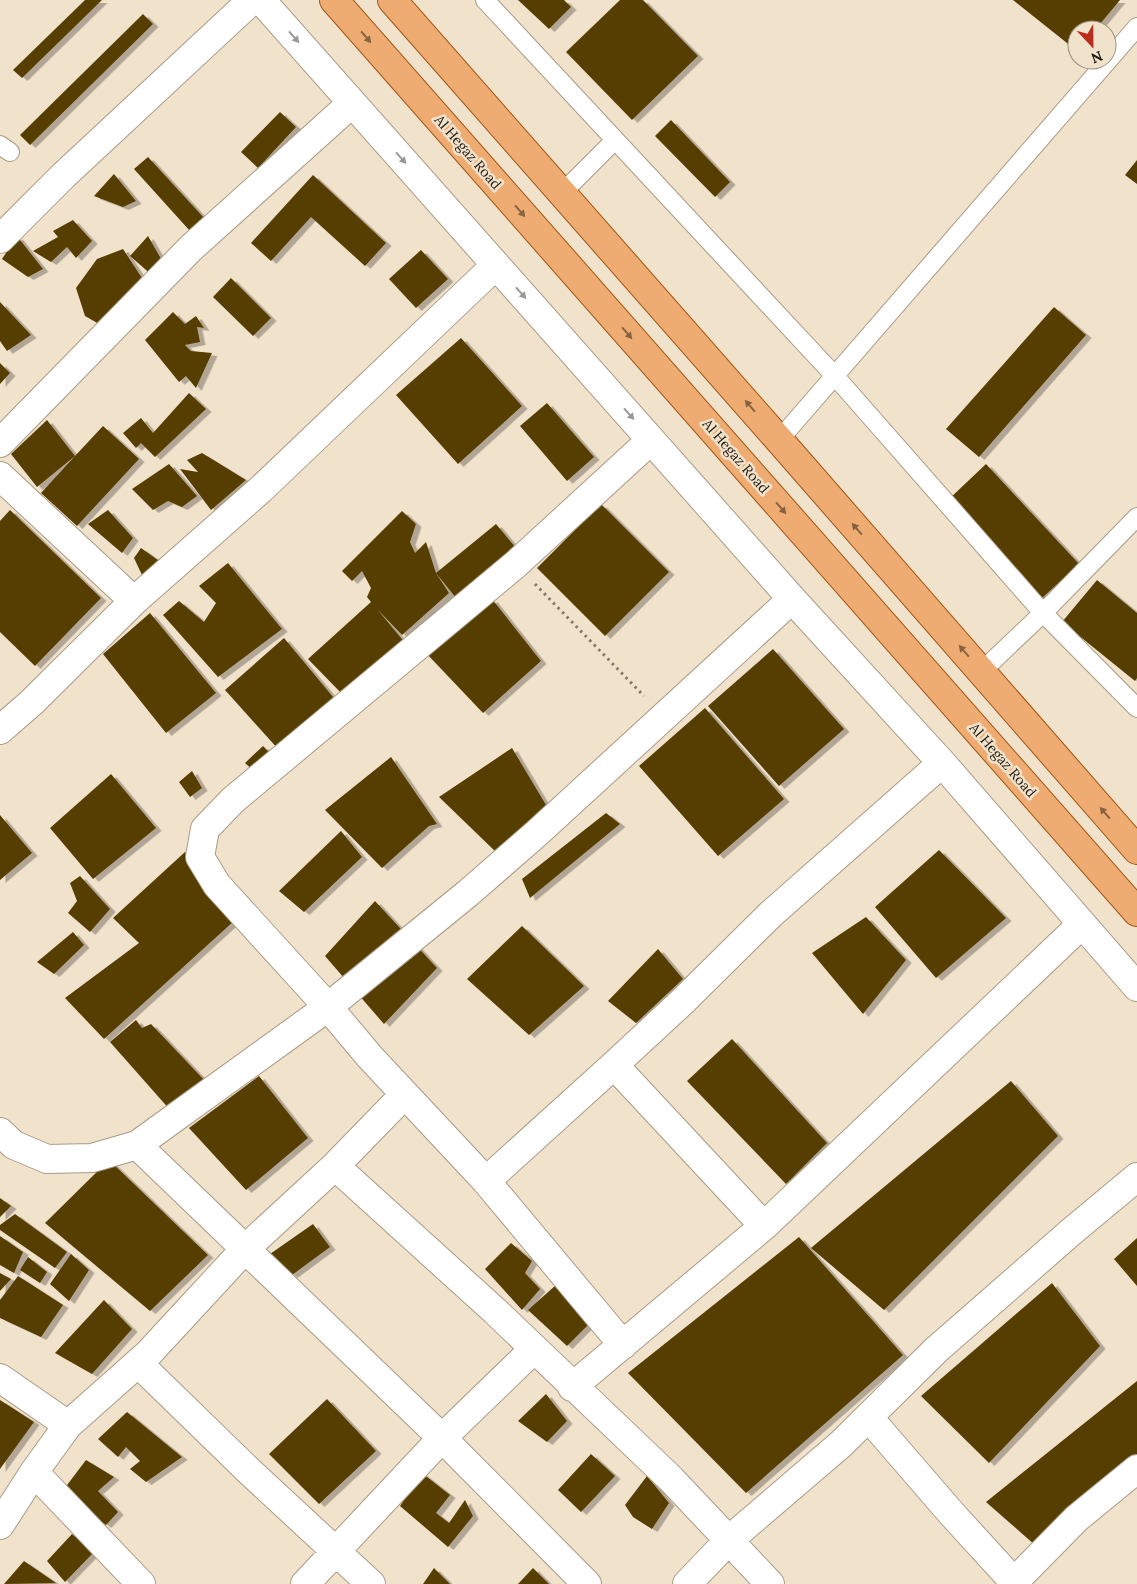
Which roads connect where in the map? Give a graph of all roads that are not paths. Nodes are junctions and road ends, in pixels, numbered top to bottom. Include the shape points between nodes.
1 (252, 0) edge
2 (261, 0) edge
3 (334, 0) edge
4 (392, 0) edge
5 (485, 0) edge
6 (1137, 27) edge
7 (352, 103) junction
8 (615, 140) junction
9 (562, 193) junction
10 (0, 239) edge
11 (496, 265) junction
12 (834, 375) junction
13 (651, 440) junction
14 (779, 440) junction
15 (0, 444) edge
16 (0, 476) edge
17 (1137, 517) edge
18 (792, 599) junction
19 (134, 601) junction
20 (1043, 613) junction
21 (981, 672) junction
22 (1137, 708) edge
23 (0, 730) edge
24 (942, 763) junction
25 (1137, 850) edge
26 (1137, 912) edge
27 (1081, 925) junction
28 (1137, 987) edge
29 (328, 1007) junction
30 (614, 1065) junction
31 (404, 1095) junction
32 (0, 1132) edge
33 (137, 1145) junction
34 (335, 1166) junction
35 (1137, 1177) edge
36 (486, 1181) junction
37 (764, 1226) junction
38 (245, 1249) junction
39 (623, 1345) junction
40 (534, 1349) junction
41 (138, 1363) junction
42 (0, 1378) edge
43 (572, 1387) junction
44 (869, 1418) junction
45 (68, 1425) junction
46 (442, 1438) junction
47 (1137, 1469) edge
48 (34, 1472) junction
49 (0, 1525) edge
50 (730, 1540) junction
51 (336, 1551) junction
52 (1014, 1583) edge
53 (141, 1584) edge
54 (304, 1584) edge
55 (371, 1584) edge
56 (588, 1584) edge
57 (687, 1584) edge
58 (770, 1584) edge

1 - 10 street
2 -> 7 street
3 -> 26 main road, Al Hegaz Road
4 - 9 main road
5 - 8 lane
6 - 12 lane
7 -> 11 street
7 - 15 street via 191,248
8 - 9 lane
8 - 12 lane
14 -> 9 main road
11 -> 13 street
11 - 19 street via 260,490
12 - 14 lane
12 - 20 lane
13 - 18 street
13 - 29 street via 516,564 232,800 205,829 200,857 217,885
21 -> 14 main road
16 - 19 street
17 - 20 lane
18 - 24 street
18 - 29 street via 537,833
19 - 23 street
20 - 21 lane
20 - 22 lane
25 -> 21 main road
24 - 27 street
24 - 30 street via 771,914
27 - 28 street
27 - 37 street
29 - 31 street
29 - 33 street
30 - 36 street
30 - 37 street
31 - 34 street
31 - 36 street
32 - 33 street via 14,1145 47,1159 92,1158
33 - 38 street
34 - 38 street
34 - 40 street
35 - 44 street via 936,1350
36 - 39 street
37 - 39 street
38 - 41 street
38 - 46 street
39 - 43 street
40 - 43 street
40 - 46 street
41 - 45 street
41 - 51 street
42 - 45 street
43 - 50 street via 671,1479
44 - 50 street
44 - 52 street
45 - 48 street
46 - 51 street
46 - 56 street
47 - 52 street via 1078,1518
48 - 49 street
48 - 53 street
50 - 57 street
50 - 58 street
51 - 54 street
51 - 55 street

